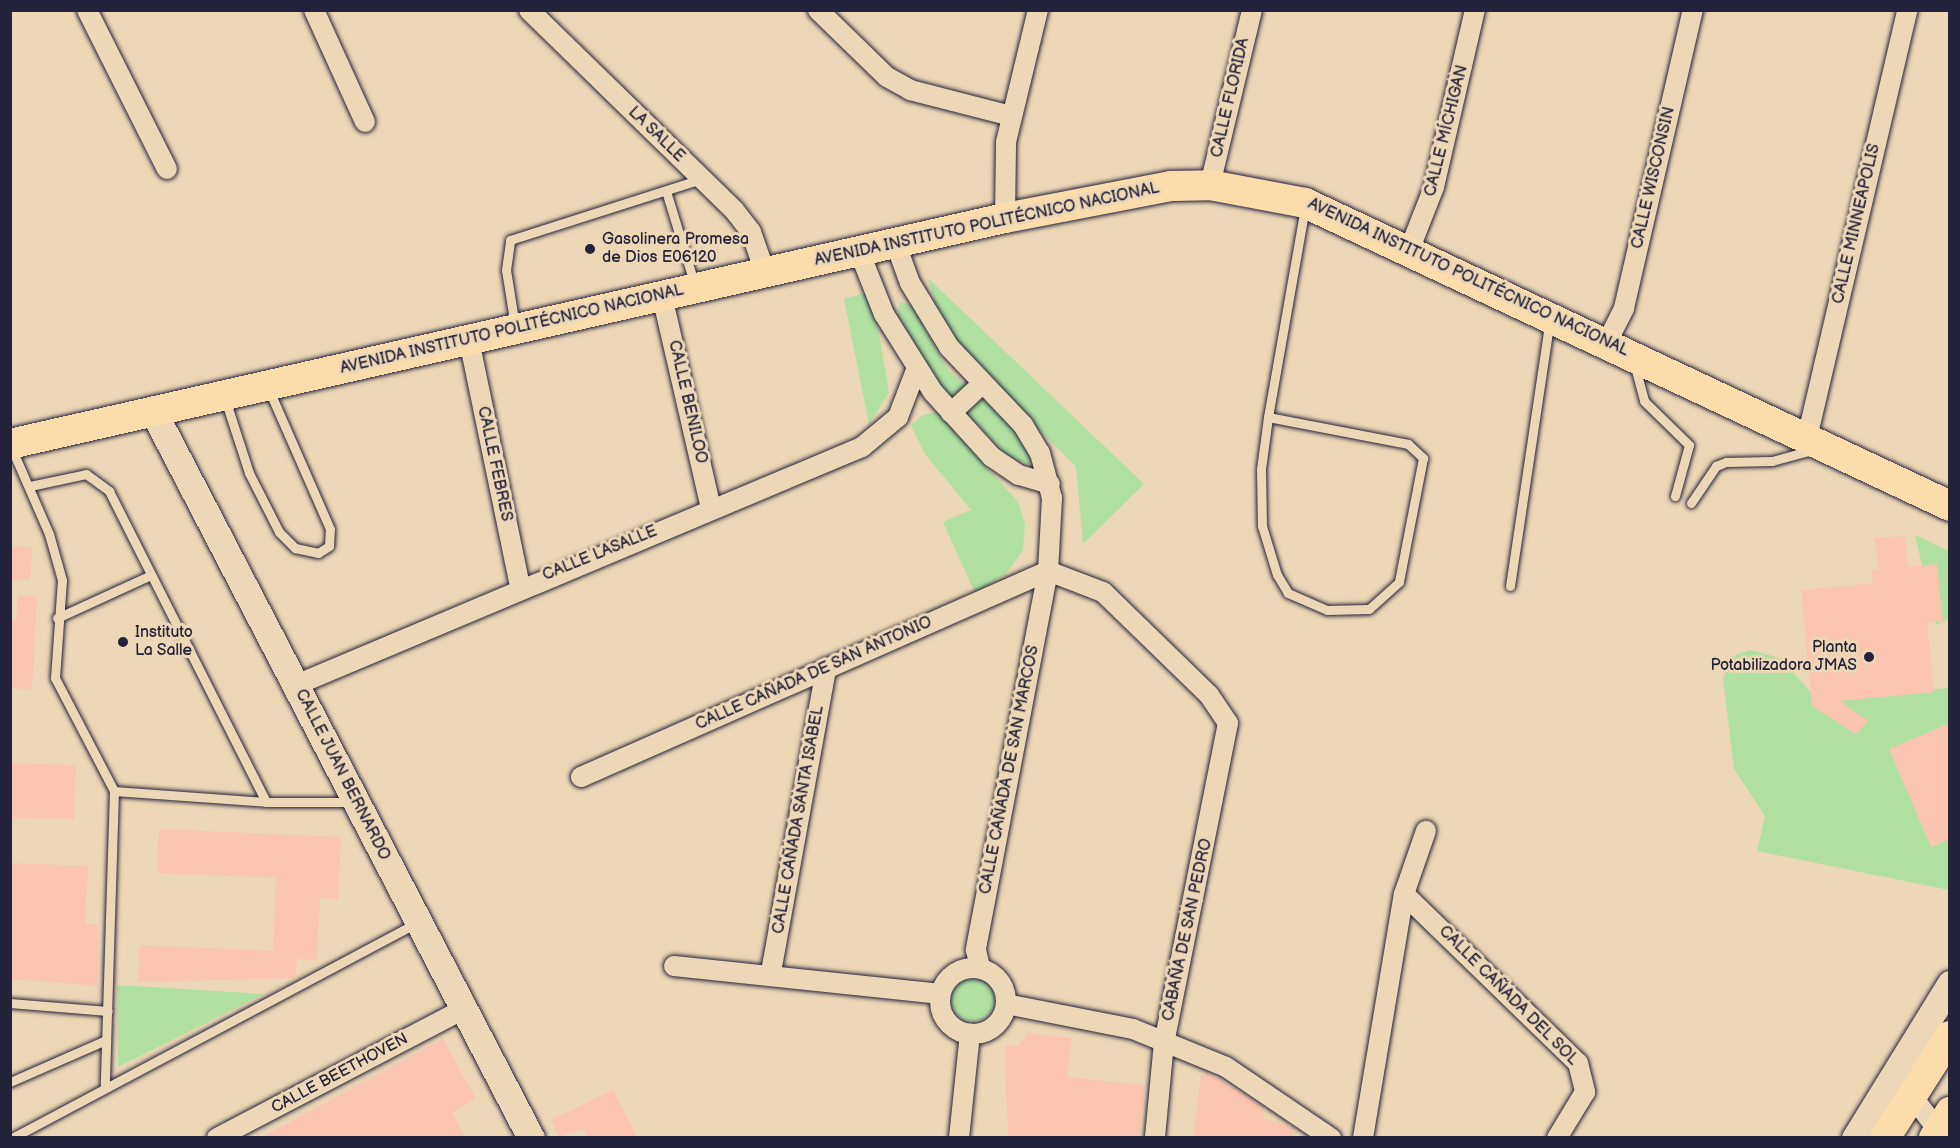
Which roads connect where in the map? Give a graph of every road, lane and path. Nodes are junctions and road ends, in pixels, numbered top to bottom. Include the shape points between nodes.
1 (87, 10) edge
2 (314, 10) edge
3 (529, 10) edge
4 (818, 10) edge
5 (1038, 10) edge
6 (1252, 10) edge
7 (1475, 10) edge
8 (1693, 10) edge
9 (1907, 10) edge
10 (1011, 116) junction
11 (365, 122) dead end
12 (167, 168) dead end
13 (701, 178) junction
14 (1210, 185) junction
15 (666, 191) junction
16 (1305, 203) junction
17 (1005, 218) junction
18 (895, 242) junction
19 (1410, 248) junction
20 (859, 251) junction
21 (765, 272) junction
22 (696, 288) junction
23 (662, 296) junction
24 (1550, 315) junction
25 (515, 330) junction
26 (469, 340) junction
27 (1607, 342) junction
28 (1633, 355) junction
29 (916, 370) junction
30 (982, 384) junction
31 (267, 387) junction
32 (225, 397) junction
33 (154, 413) junction
34 (951, 413) junction
35 (1268, 417) junction
36 (1815, 441) junction
37 (10, 445) edge
38 (1050, 484) junction
39 (30, 486) junction
40 (1675, 496) dead end
41 (1691, 503) dead end
42 (1950, 506) edge
43 (711, 509) junction
44 (1048, 571) junction
45 (151, 575) junction
46 (1510, 586) dead end
47 (520, 587) junction
48 (57, 618) junction
49 (826, 668) junction
50 (296, 686) junction
51 (581, 777) dead end
52 (114, 790) junction
53 (266, 802) junction
54 (356, 802) junction
55 (1426, 831) dead end
56 (1404, 894) junction
57 (416, 923) junction
58 (674, 966) dead end
59 (980, 968) junction
60 (771, 972) junction
61 (1950, 984) edge
62 (939, 994) junction
63 (10, 1003) edge
64 (1006, 1004) junction
65 (462, 1010) junction
66 (108, 1011) junction
67 (970, 1034) junction
68 (1950, 1036) edge
69 (106, 1040) junction
70 (1164, 1042) junction
71 (10, 1082) edge
72 (105, 1086) junction
73 (1912, 1096) junction
74 (1941, 1129) edge
75 (12, 1137) edge
76 (217, 1137) edge
77 (531, 1137) edge
78 (959, 1137) edge
79 (1155, 1137) edge
80 (1331, 1137) edge
81 (1363, 1137) edge
82 (1557, 1137) edge
83 (1855, 1137) edge
84 (1885, 1137) edge

1 - 12 street
2 - 11 street
3 - 13 street, LA SALLE
4 - 10 street via 887,77 910,90
5 - 10 street
6 - 14 street, CALLE FLORIDA
7 - 19 street, CALLE MÍCHIGAN via 1434,187
8 - 27 street, CALLE WISCONSIN via 1624,308
9 - 36 street, CALLE MINNEAPOLIS
10 - 17 street
13 - 15 lane
13 - 21 street, LA SALLE via 751,232
14 - 16 main road, AVENIDA INSTITUTO POLITÉCNICO NACIONAL
14 - 17 main road, AVENIDA INSTITUTO POLITÉCNICO NACIONAL via 1172,186
15 - 22 lane
15 - 25 lane via 510,240 506,270
16 - 19 main road, AVENIDA INSTITUTO POLITÉCNICO NACIONAL
16 - 35 lane
17 - 18 main road, AVENIDA INSTITUTO POLITÉCNICO NACIONAL
18 - 20 main road, AVENIDA INSTITUTO POLITÉCNICO NACIONAL
18 - 30 street via 928,316
19 - 24 main road, AVENIDA INSTITUTO POLITÉCNICO NACIONAL
20 - 21 main road, AVENIDA INSTITUTO POLITÉCNICO NACIONAL
20 - 29 street via 884,315
21 - 22 main road, AVENIDA INSTITUTO POLITÉCNICO NACIONAL
22 - 23 main road, AVENIDA INSTITUTO POLITÉCNICO NACIONAL
23 - 25 main road, AVENIDA INSTITUTO POLITÉCNICO NACIONAL
23 - 43 street, CALLE BENILOO
24 - 27 main road, AVENIDA INSTITUTO POLITÉCNICO NACIONAL
24 - 46 lane
25 - 26 main road, AVENIDA INSTITUTO POLITÉCNICO NACIONAL
26 - 31 main road, AVENIDA INSTITUTO POLITÉCNICO NACIONAL
26 - 47 street, CALLE FEBRES
27 - 28 main road, AVENIDA INSTITUTO POLITÉCNICO NACIONAL
28 - 36 main road, AVENIDA INSTITUTO POLITÉCNICO NACIONAL
28 - 40 lane via 1644,401 1689,445
29 - 34 street
29 - 43 street, CALLE LASALLE via 897,417 862,447
30 - 34 street
30 - 38 street via 1023,425
31 - 32 main road, AVENIDA INSTITUTO POLITÉCNICO NACIONAL
31 - 32 lane via 330,529 329,546 318,553 295,548 268,514
32 - 33 main road, AVENIDA INSTITUTO POLITÉCNICO NACIONAL
33 - 37 main road, AVENIDA INSTITUTO POLITÉCNICO NACIONAL
33 - 50 street, CALLE JUAN BERNARDO
34 - 38 street via 992,457 1019,475
35 - 35 lane via 1259,500 1277,575 1302,603 1327,610 1369,609 1399,582 1423,458 1408,444
36 - 41 lane via 1772,461 1726,462 1716,466
36 - 42 main road, AVENIDA INSTITUTO POLITÉCNICO NACIONAL
37 - 39 lane
38 - 44 street, CALLE CAÑADA DE SAN MARCOS
39 - 45 lane via 74,474 95,477 109,491
39 - 48 lane via 62,580
43 - 47 street, CALLE LASALLE
44 - 49 street, CALLE CAÑADA DE SAN ANTONIO
44 - 59 street, CALLE CAÑADA DE SAN MARCOS via 976,950
44 - 70 street, CABAÑA DE SAN PEDRO via 1103,592 1209,695 1228,723
45 - 48 lane
45 - 53 lane
47 - 50 street, CALLE LASALLE
48 - 52 lane via 55,678 60,694
49 - 51 street, CALLE CAÑADA DE SAN ANTONIO
49 - 60 street, CALLE CAÑADA SANTA ISABEL
50 - 54 street, CALLE JUAN BERNARDO
52 - 53 lane
52 - 66 lane
53 - 54 lane
54 - 57 street, CALLE JUAN BERNARDO
55 - 56 street
56 - 81 street
56 - 82 street, CALLE CAÑADA DEL SOL via 1578,1063 1585,1092
57 - 65 street, CALLE JUAN BERNARDO
57 - 72 lane via 264,1007
58 - 60 street
59 - 62 street via 950,976
59 - 64 street via 997,978
60 - 62 street
61 - 83 street
62 - 67 street via 950,1025
63 - 66 lane
64 - 67 street via 990,1029
64 - 70 street via 1134,1029
65 - 76 street, CALLE BEETHOVEN
65 - 77 street, CALLE JUAN BERNARDO
66 - 69 lane
67 - 78 street
68 - 73 main road
69 - 71 lane
69 - 72 lane
70 - 79 street, CABAÑA DE SAN PEDRO
70 - 80 street via 1226,1068
72 - 75 lane
73 - 74 street
73 - 84 main road

